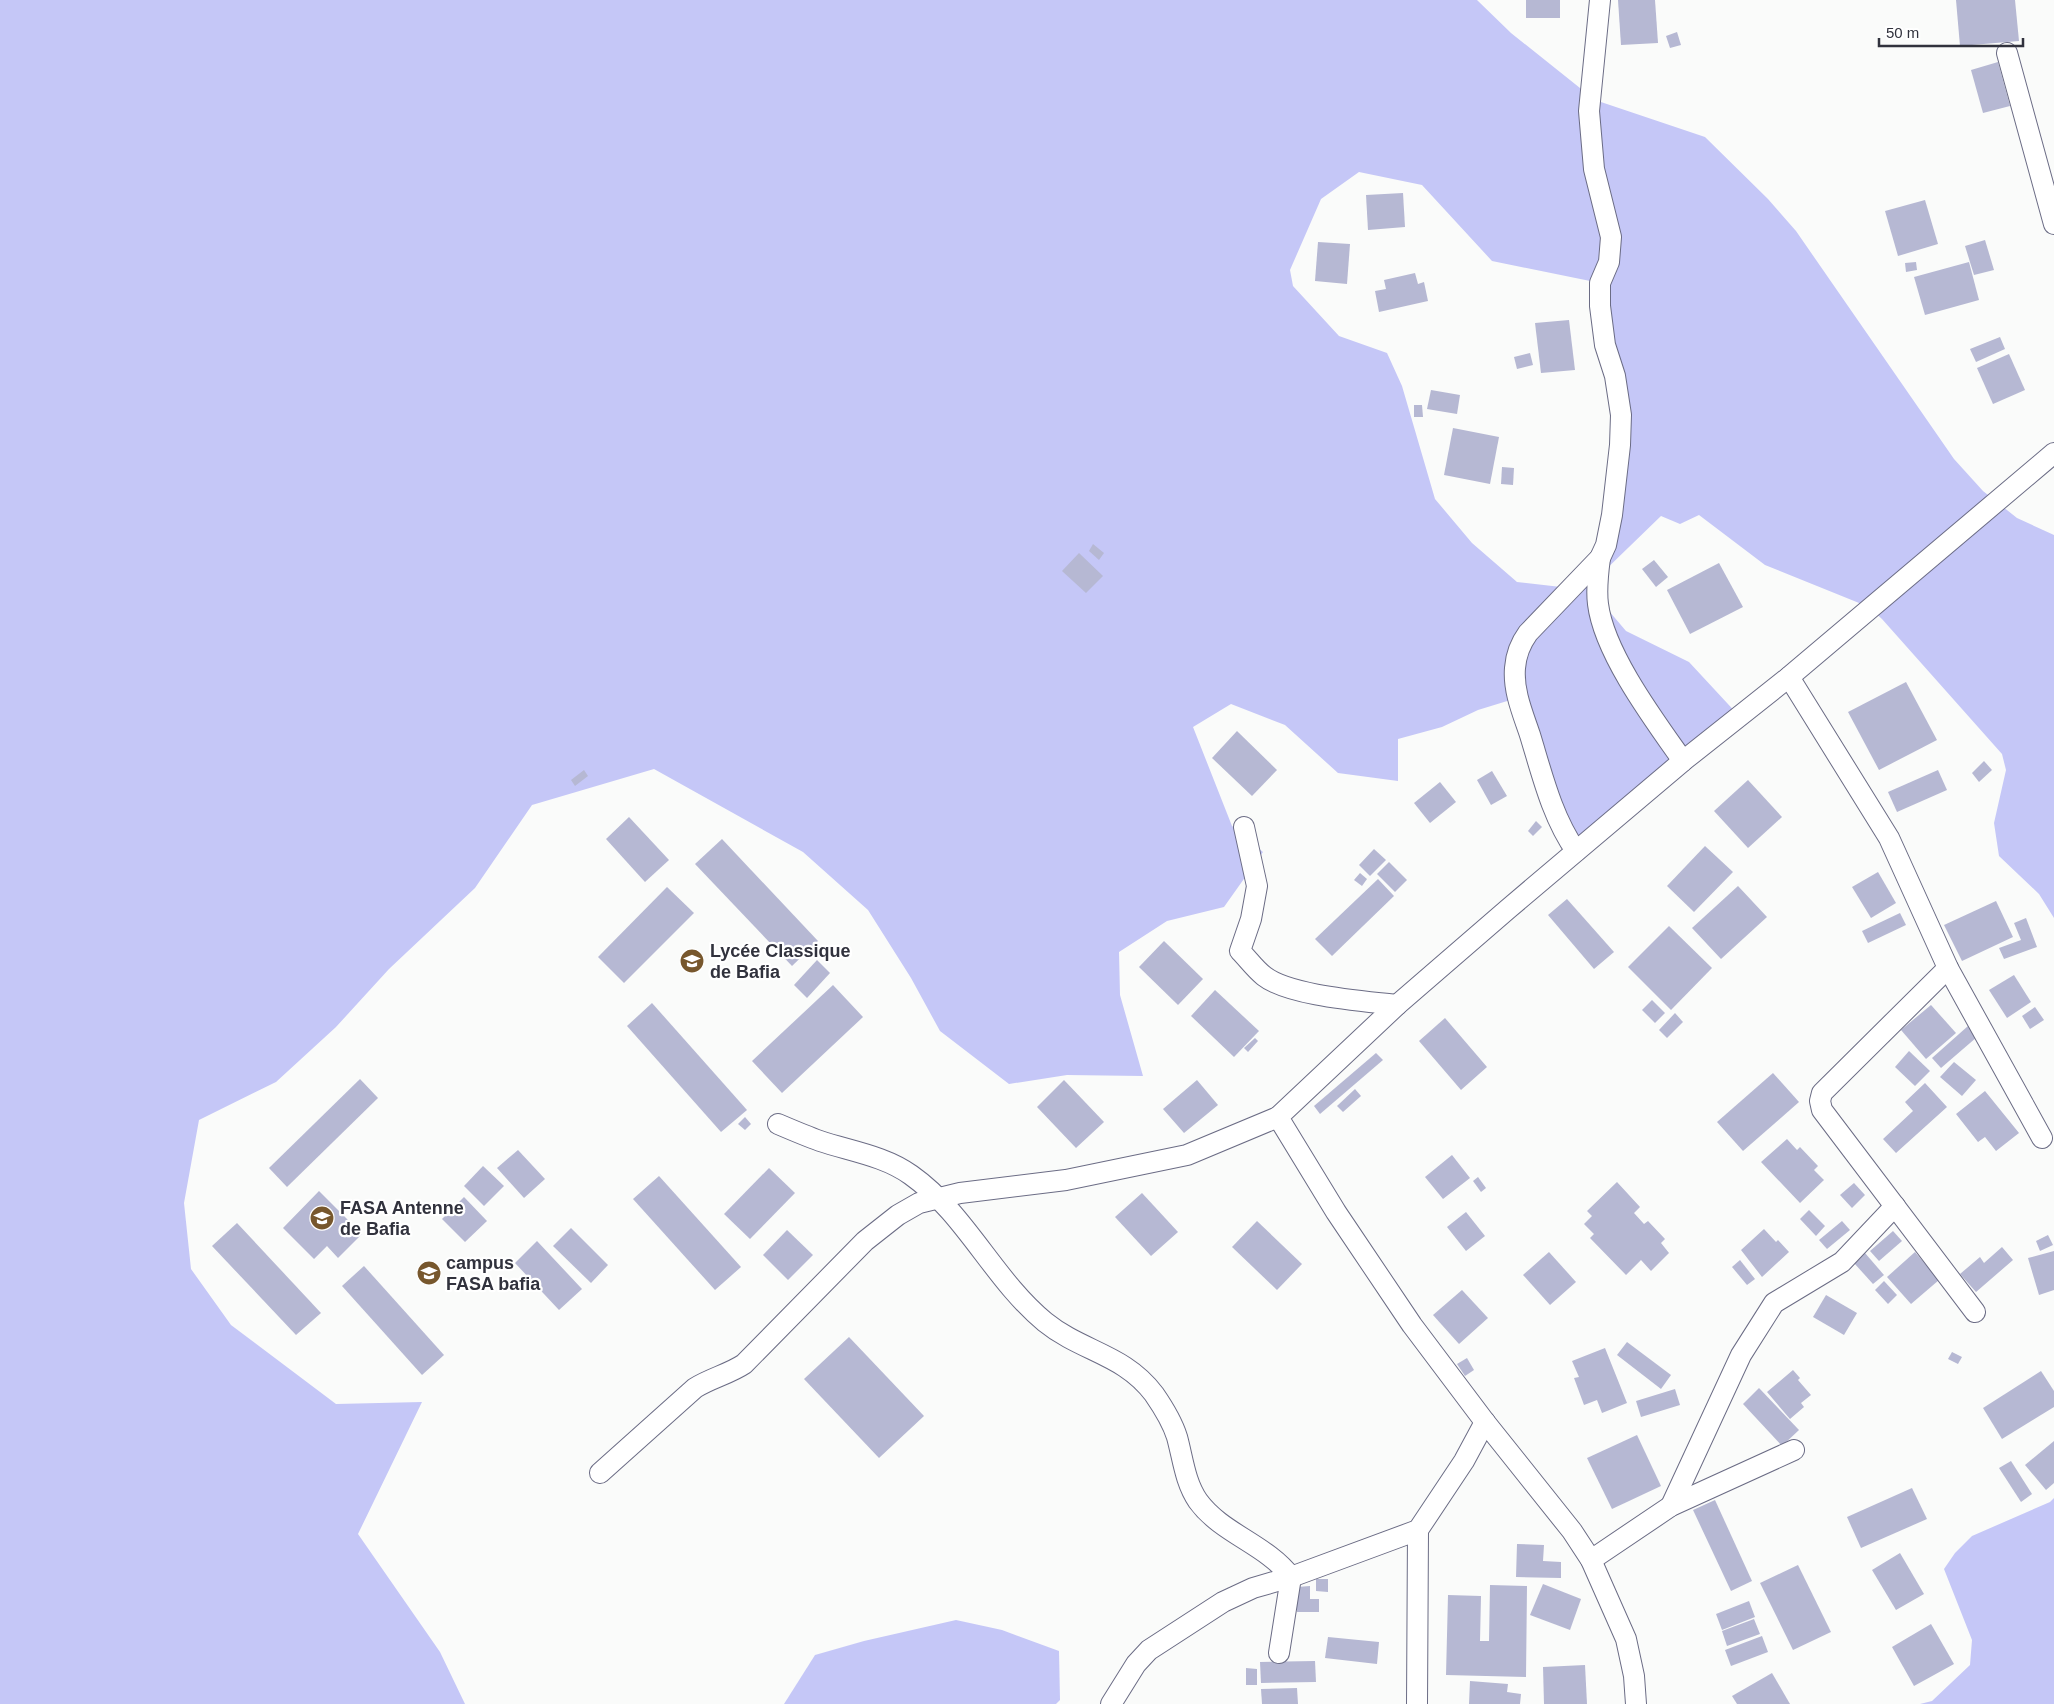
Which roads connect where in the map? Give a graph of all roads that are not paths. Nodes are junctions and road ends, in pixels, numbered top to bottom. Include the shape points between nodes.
1 (1600, 0) edge
2 (2007, 53) dead end
3 (2054, 224) edge
4 (2054, 454) edge
5 (1600, 558) junction
6 (1789, 677) junction
7 (1683, 761) junction
8 (1244, 826) dead end
9 (1576, 851) junction
10 (1948, 968) junction
11 (1397, 1005) junction
12 (1278, 1117) junction
13 (778, 1124) dead end
14 (2042, 1138) dead end
15 (940, 1198) junction
16 (1894, 1206) junction
17 (1975, 1312) dead end
18 (1485, 1422) junction
19 (1794, 1450) dead end
20 (600, 1474) dead end
21 (1671, 1506) junction
22 (1418, 1530) junction
23 (1591, 1560) junction
24 (1291, 1577) junction
25 (1279, 1653) dead end
26 (1110, 1704) edge
27 (1417, 1704) edge
28 (1636, 1704) edge

1 - 5 street via 1590,111 1594,169 1612,237 1609,262 1600,283 1600,306 1605,345 1622,415 1612,515
2 - 3 street
4 - 6 street
5 - 7 street via 1600,616 1618,661
5 - 9 street via 1528,633 1518,647 1514,669 1518,696 1542,778
6 - 7 street
6 - 10 street via 1889,838
7 - 9 street
8 - 11 street via 1256,886 1251,919 1240,951 1265,977 1288,987 1330,997
9 - 11 street
10 - 14 street
10 - 16 street via 1822,1093 1820,1101 1822,1110
11 - 12 street
12 - 15 street via 1187,1155 1047,1184
12 - 18 street via 1336,1212 1412,1325
13 - 15 street via 820,1141 886,1160
15 - 20 street via 919,1203 898,1215 865,1241 744,1364 695,1388
15 - 24 street via 996,1270 1044,1321 1083,1346 1126,1366 1145,1383 1171,1420 1186,1478 1198,1501 1226,1526 1266,1551
16 - 17 street
16 - 21 street via 1842,1262 1774,1303 1741,1355
18 - 22 street via 1464,1461
18 - 23 street via 1572,1531
19 - 21 street
21 - 23 street
22 - 24 street
22 - 27 street
23 - 28 street via 1626,1639
24 - 25 street
24 - 26 street via 1253,1588 1224,1602 1150,1650 1136,1664

